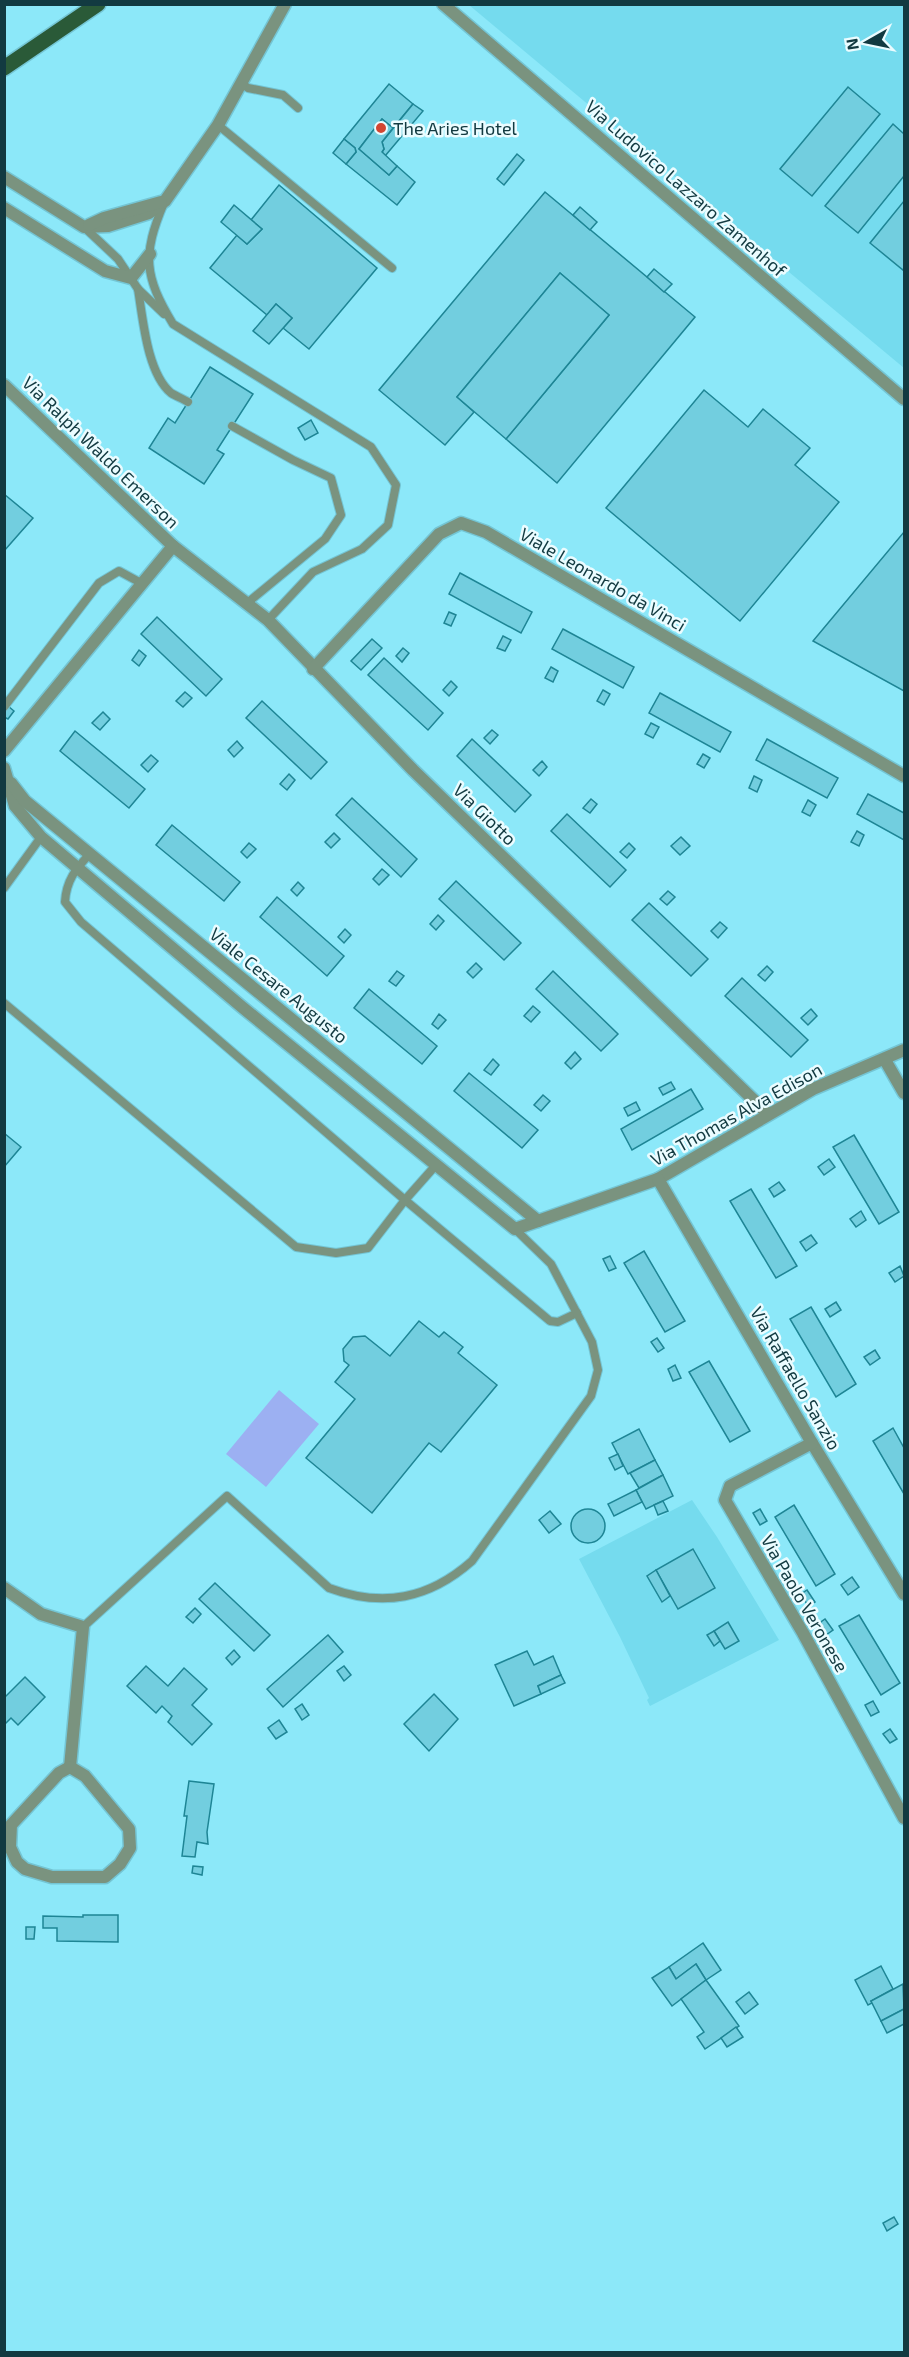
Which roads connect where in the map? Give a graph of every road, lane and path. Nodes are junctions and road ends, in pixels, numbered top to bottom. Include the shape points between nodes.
1 (98, 4) edge
2 (285, 4) edge
3 (443, 4) edge
4 (6, 68) edge
5 (242, 83) junction
6 (298, 108) dead end
7 (218, 124) junction
8 (4, 177) edge
9 (165, 201) junction
10 (4, 208) edge
11 (84, 227) junction
12 (150, 254) junction
13 (392, 268) dead end
14 (131, 278) junction
15 (138, 289) junction
16 (173, 324) junction
17 (4, 385) edge
18 (904, 399) edge
19 (188, 402) dead end
20 (232, 426) dead end
21 (173, 546) junction
22 (141, 583) junction
23 (246, 604) junction
24 (268, 620) junction
25 (313, 669) junction
26 (4, 707) edge
27 (4, 751) edge
28 (5, 770) edge
29 (904, 776) edge
30 (41, 837) junction
31 (90, 854) junction
32 (77, 867) junction
33 (4, 888) edge
34 (4, 1003) edge
35 (904, 1050) edge
36 (885, 1060) junction
37 (904, 1093) edge
38 (768, 1114) junction
39 (436, 1165) junction
40 (658, 1179) junction
41 (405, 1200) junction
42 (538, 1221) junction
43 (515, 1229) junction
44 (577, 1313) junction
45 (812, 1443) junction
46 (4, 1588) edge
47 (904, 1594) edge
48 (83, 1627) junction
49 (70, 1767) junction
50 (904, 1818) edge

1 - 4 main road
2 - 5 street
3 - 18 street, Via Ludovico Lazzaro Zamenhof
5 - 6 lane via 248,88 283,95
5 - 7 street
7 - 9 street
7 - 13 lane
8 - 11 street
9 - 11 street via 149,213 108,226
9 - 12 lane via 152,231
10 - 14 street via 105,271
11 - 14 lane via 118,259
12 - 14 street
12 - 16 lane via 149,274
14 - 15 lane
15 - 16 lane
15 - 19 lane via 155,373 171,392
16 - 24 lane via 371,447 396,485 388,525 362,549 313,572
17 - 21 street, Via Ralph Waldo Emerson
20 - 23 lane via 331,478 341,515 325,538
21 - 22 street
21 - 23 street, Via Giotto
22 - 26 lane via 119,571 99,583
22 - 27 street
23 - 24 street, Via Giotto
24 - 25 street, Via Giotto
25 - 29 street, Viale Leonardo da Vinci via 439,534 461,523 486,532
25 - 38 street, Via Giotto
28 - 30 street, Viale Cesare Augusto via 15,806
28 - 31 street, Viale Cesare Augusto via 25,801
30 - 32 street, Viale Cesare Augusto
30 - 33 lane
31 - 32 lane
31 - 42 street, Viale Cesare Augusto
32 - 39 street, Viale Cesare Augusto
32 - 41 lane via 65,888 65,902 81,922
34 - 41 lane via 296,1247 336,1253 368,1248
35 - 36 street, Via Thomas Alva Edison
36 - 37 street
36 - 38 street, Via Thomas Alva Edison via 813,1089
38 - 40 street, Via Thomas Alva Edison
39 - 41 lane
39 - 43 street, Viale Cesare Augusto
40 - 42 street, Via Thomas Alva Edison
40 - 45 street, Via Raffaello Sanzio
41 - 44 lane via 550,1321 558,1322
42 - 43 street, Via Thomas Alva Edison
43 - 44 lane via 551,1264
44 - 48 lane via 597,1360 597,1379 591,1396 483,1548 446,1581 415,1594 380,1599 329,1588 227,1496
45 - 47 street, Via Raffaello Sanzio
45 - 50 street, Via Paolo Veronese via 730,1486 725,1500
46 - 48 street via 41,1614
48 - 49 street
49 - 49 street via 85,1776 129,1829 130,1848 105,1877 52,1876 25,1869 10,1847 11,1825 59,1773

